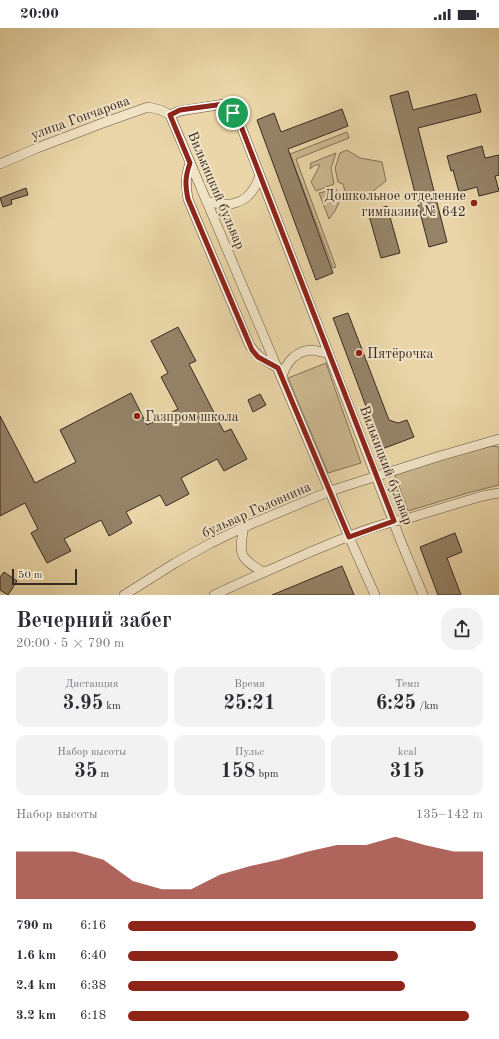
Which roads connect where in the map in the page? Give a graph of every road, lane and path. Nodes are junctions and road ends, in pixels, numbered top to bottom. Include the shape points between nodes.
1 (170, 115) junction
2 (190, 163) junction
3 (0, 164) edge
4 (260, 175) junction
5 (206, 201) junction
6 (329, 354) junction
7 (278, 368) junction
8 (282, 378) junction
9 (499, 439) edge
10 (376, 476) junction
11 (330, 491) junction
12 (499, 493) edge
13 (394, 521) junction
14 (244, 527) junction
15 (349, 537) junction
16 (264, 572) junction
17 (124, 595) edge
18 (214, 595) edge
19 (375, 595) edge
20 (423, 595) edge

1 - 2 street, Вилькицкий бульвар
1 - 3 street, улица Гончарова via 148,107
1 - 4 street, Вилькицкий бульвар via 180,110 224,104 239,121
2 - 5 street, Вилькицкий бульвар
2 - 7 street via 186,174 188,199 246,337 258,357
4 - 5 street via 254,191 237,203 230,205
4 - 6 street, Вилькицкий бульвар
5 - 7 street, Вилькицкий бульвар
6 - 8 street via 314,350 299,354 287,364
6 - 10 street, Вилькицкий бульвар
7 - 8 street, Вилькицкий бульвар
8 - 11 street, Вилькицкий бульвар
9 - 10 street, бульвар Головнина
10 - 11 street, бульвар Головнина
10 - 13 street, Вилькицкий бульвар
11 - 14 street, бульвар Головнина
11 - 15 street, Вилькицкий бульвар
12 - 13 street
13 - 15 street
13 - 20 street, Вилькицкий бульвар
14 - 16 street via 240,544 242,552 252,566
14 - 17 street, бульвар Головнина via 175,562
15 - 16 street
15 - 19 street, Вилькицкий бульвар
16 - 18 street

